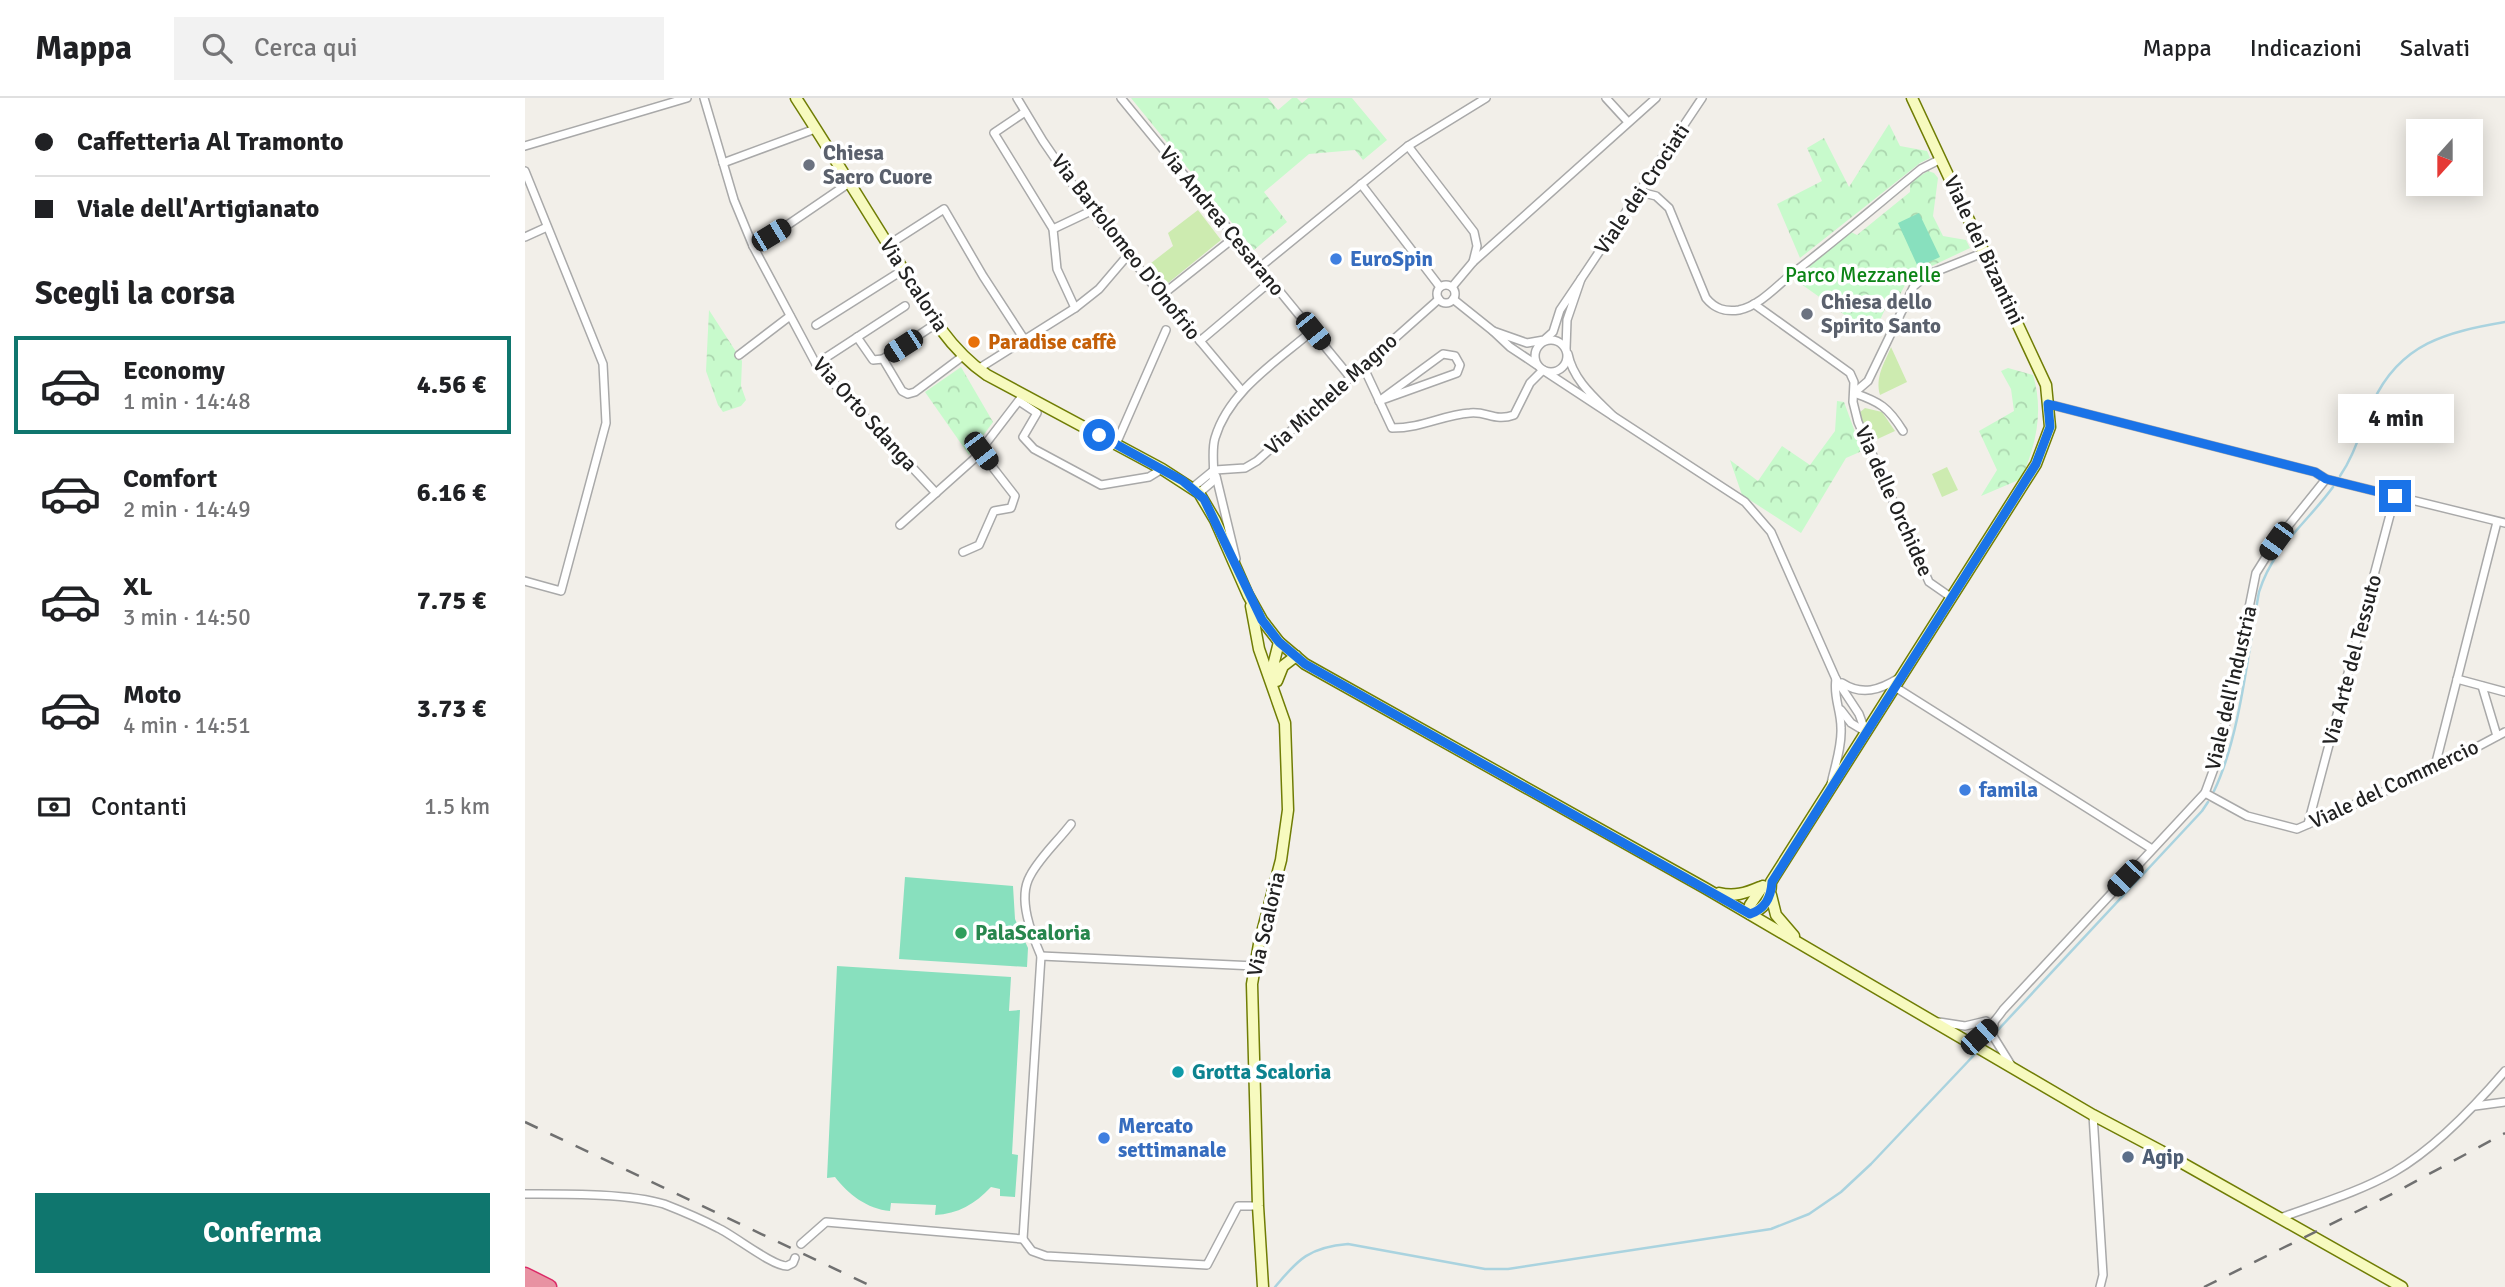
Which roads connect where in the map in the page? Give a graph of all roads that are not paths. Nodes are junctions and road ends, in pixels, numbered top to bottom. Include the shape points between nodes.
1 (687, 98) edge
2 (704, 98) edge
3 (796, 98) edge
4 (1017, 98) edge
5 (1121, 98) edge
6 (1486, 98) edge
7 (1606, 98) edge
8 (1656, 98) edge
9 (1702, 98) edge
10 (1912, 98) edge
11 (1025, 112) junction
12 (1628, 122) junction
13 (815, 129) junction
14 (525, 146) edge
15 (1408, 146) junction
16 (1941, 159) junction
17 (723, 163) junction
18 (525, 171) edge
19 (849, 183) junction
20 (1361, 184) junction
21 (1640, 191) junction
22 (1091, 211) junction
23 (547, 227) junction
24 (1053, 229) junction
25 (525, 237) edge
26 (1235, 237) junction
27 (888, 245) junction
28 (753, 246) junction
29 (1985, 252) junction
30 (1128, 255) junction
31 (1473, 262) junction
32 (1260, 267) junction
33 (903, 270) junction
34 (1581, 279) junction
35 (1271, 281) junction
36 (1440, 287) junction
37 (1452, 287) junction
38 (1162, 295) junction
39 (1439, 299) junction
40 (1453, 299) junction
41 (1753, 304) junction
42 (905, 306) dead end
43 (1075, 308) junction
44 (790, 316) junction
45 (937, 323) junction
46 (816, 325) dead end
47 (1166, 330) dead end
48 (1313, 331) junction
49 (1493, 331) junction
50 (857, 337) junction
51 (1024, 339) junction
52 (1544, 340) junction
53 (1200, 341) junction
54 (1567, 351) junction
55 (739, 355) dead end
56 (963, 356) junction
57 (883, 359) junction
58 (816, 364) junction
59 (1363, 366) junction
60 (1540, 367) junction
61 (978, 369) junction
62 (1350, 377) junction
63 (1242, 391) junction
64 (1854, 393) junction
65 (1021, 399) junction
66 (1379, 401) junction
67 (2048, 404) junction
68 (1613, 416) junction
69 (1903, 430) dead end
70 (1116, 444) junction
71 (981, 451) junction
72 (1162, 469) junction
73 (1215, 470) junction
74 (2326, 479) junction
75 (1195, 490) junction
76 (936, 493) junction
77 (2395, 496) junction
78 (2501, 522) edge
79 (900, 525) dead end
80 (963, 552) dead end
81 (1238, 567) junction
82 (525, 581) edge
83 (1248, 594) junction
84 (1952, 597) junction
85 (1279, 642) junction
86 (1259, 649) junction
87 (1296, 656) junction
88 (1902, 676) junction
89 (1836, 679) junction
90 (2457, 679) junction
91 (2482, 685) junction
92 (1274, 687) junction
93 (1895, 687) junction
94 (2505, 692) edge
95 (1840, 709) junction
96 (1866, 733) junction
97 (2501, 734) edge
98 (2434, 770) junction
99 (1829, 790) junction
100 (2205, 793) junction
101 (1072, 824) dead end
102 (2308, 824) junction
103 (2153, 849) junction
104 (1772, 882) junction
105 (1760, 887) junction
106 (1705, 888) junction
107 (1771, 895) junction
108 (1750, 914) junction
109 (1800, 944) junction
110 (1041, 956) junction
111 (1255, 966) junction
112 (1935, 1021) junction
113 (1990, 1022) junction
114 (1970, 1042) junction
115 (2011, 1065) junction
116 (2505, 1071) edge
117 (2505, 1102) edge
118 (2475, 1106) junction
119 (2093, 1115) junction
120 (525, 1194) edge
121 (1258, 1206) junction
122 (2280, 1218) junction
123 (1023, 1239) junction
124 (801, 1244) dead end
125 (795, 1258) dead end
126 (525, 1275) edge
127 (549, 1287) edge
128 (1263, 1287) edge
129 (2100, 1287) edge
130 (2402, 1287) edge

1 - 14 street
2 - 17 street, Via Orto Sdanga
3 - 13 main road, Via Scaloria
4 - 11 street, Via Bartolomeo D'Onofrio
5 - 26 street, Via Andrea Cesarano
6 - 15 street
7 - 12 street
8 - 12 street
9 - 21 street, Viale dei Crociati
10 - 16 main road, Viale dei Bizantini
11 - 22 street, Via Bartolomeo D'Onofrio
11 - 24 street via 994,132
12 - 31 street
13 - 17 street
13 - 19 main road, Via Scaloria
15 - 20 street
15 - 31 street via 1474,232
16 - 29 main road, Viale dei Bizantini
16 - 41 street via 1921,169
17 - 28 street, Via Orto Sdanga
18 - 23 street
19 - 27 main road, Via Scaloria
19 - 28 street
20 - 32 street
20 - 36 street
21 - 34 street, Viale dei Crociati
21 - 41 street via 1656,196 1669,208 1713,307 1733,310
22 - 24 street
22 - 30 street, Via Bartolomeo D'Onofrio
23 - 25 street
23 - 82 street via 604,364 606,423 561,591
24 - 43 street via 1057,269
26 - 32 street, Via Andrea Cesarano
26 - 38 street
27 - 33 main road, Via Scaloria
27 - 51 street via 944,209
28 - 44 street, Via Orto Sdanga
29 - 64 street via 1927,275 1914,286 1868,381
29 - 67 main road, Viale dei Bizantini via 2046,385
30 - 38 street, Via Bartolomeo D'Onofrio
30 - 43 street via 1099,289
31 - 37 street
32 - 35 street, Via Andrea Cesarano
33 - 45 main road, Via Scaloria
33 - 46 street
34 - 52 street, Viale dei Crociati via 1560,310 1553,332
34 - 54 street, Viale dei Crociati via 1567,320
35 - 48 street, Via Andrea Cesarano
35 - 53 street
36 - 37 street
36 - 39 street
37 - 40 street
38 - 53 street, Via Bartolomeo D'Onofrio
39 - 40 street
39 - 59 street, Via Michele Magno
40 - 49 street
41 - 64 street via 1850,373
42 - 50 street
43 - 51 street
44 - 55 street
44 - 58 street, Via Orto Sdanga
45 - 56 main road, Via Scaloria
45 - 57 street
47 - 70 street
48 - 62 street, Via Andrea Cesarano
48 - 63 street, Via Scaloria
49 - 52 street via 1527,343
49 - 60 street
50 - 57 street via 873,360
50 - 58 street
51 - 61 street
52 - 54 street via 1554,339
52 - 60 street, Viale dei Crociati via 1535,351
53 - 63 street, Via Bartolomeo D'Onofrio
54 - 60 street via 1562,368 1553,372
54 - 68 street via 1580,382
56 - 57 street via 908,394
56 - 61 main road, Via Scaloria
58 - 76 street, Via Orto Sdanga
59 - 62 street, Via Michele Magno
59 - 66 street
60 - 66 street via 1514,415 1504,419 1471,412 1412,428 1392,428
60 - 68 street
61 - 65 main road, Via Scaloria
62 - 73 street, Via Michele Magno via 1257,461 1245,468
63 - 73 street, Via Scaloria via 1223,415 1214,441
64 - 69 street via 1878,401
64 - 84 street, Via delle Orchidee via 1857,422 1929,582
65 - 70 main road, Via Scaloria
65 - 71 street
65 - 72 street via 1037,413 1023,437 1034,449 1101,485 1150,477
66 - 66 street via 1457,373 1460,365 1455,356 1443,354
67 - 74 street via 2315,472
67 - 84 main road, Viale dei Bizantini via 2050,427 2036,464
68 - 89 street via 1745,502 1771,532
70 - 72 main road, Via Scaloria
71 - 76 street
71 - 80 street via 1015,496 1011,508 994,511 979,545
72 - 75 main road, Via Scaloria
73 - 75 street via 1213,481
73 - 81 street, Via Scaloria
74 - 77 street
74 - 100 street, Viale dell'Industria via 2256,573 2220,752
75 - 81 main road, Via Scaloria via 1208,504
76 - 79 street
77 - 78 street
77 - 102 street, Via Arte del Tessuto
78 - 90 street
81 - 83 main road, Via Scaloria
83 - 85 main road, Via Scaloria
83 - 86 main road, Via Scaloria
84 - 88 main road, Viale dei Bizantini
85 - 86 main road
85 - 87 main road, Via Scaloria
85 - 92 main road, Via Scaloria
86 - 92 main road, Via Scaloria
87 - 92 main road via 1283,666
87 - 106 main road, Via Scaloria
88 - 89 street via 1866,692
88 - 93 main road, Viale dei Bizantini
89 - 95 street via 1834,694
89 - 96 street
90 - 91 street
90 - 98 street
91 - 94 street
91 - 97 street
92 - 111 main road, Via Scaloria via 1285,723 1288,810
93 - 96 main road, Viale dei Bizantini
93 - 103 street
95 - 96 street
95 - 99 street via 1842,732
96 - 99 main road, Viale dei Bizantini
97 - 98 street, Viale del Commercio
98 - 102 street, Viale del Commercio
99 - 104 main road, Viale dei Bizantini
100 - 102 street, Viale del Commercio via 2247,816 2287,828
100 - 103 street, Viale dell'Industria
101 - 110 street via 1029,877 1026,889 1031,934
103 - 113 street, Viale dell'Industria
104 - 105 main road
104 - 107 main road
105 - 106 main road via 1728,895
105 - 108 main road
106 - 108 main road, Via Scaloria
107 - 108 main road via 1759,911
107 - 109 main road via 1776,915
108 - 109 main road, Via Scaloria
109 - 112 main road, Via Scaloria
110 - 111 street
110 - 123 street
111 - 121 main road, Via Scaloria
112 - 113 street via 1965,1026
112 - 114 main road, Via Scaloria
113 - 114 street, Viale dell'Industria
113 - 115 street
114 - 115 main road, Via Scaloria
115 - 119 main road, Via Scaloria
116 - 118 street
117 - 118 street
118 - 122 street via 2393,1172
119 - 122 main road, Via Scaloria
119 - 129 street
120 - 125 street via 663,1204 717,1227 775,1264 787,1266
121 - 123 street via 1238,1206 1207,1265 1046,1256 1032,1251
121 - 128 main road, Via Scaloria
122 - 130 main road, Via Scaloria
123 - 124 street via 826,1222
126 - 127 highway

